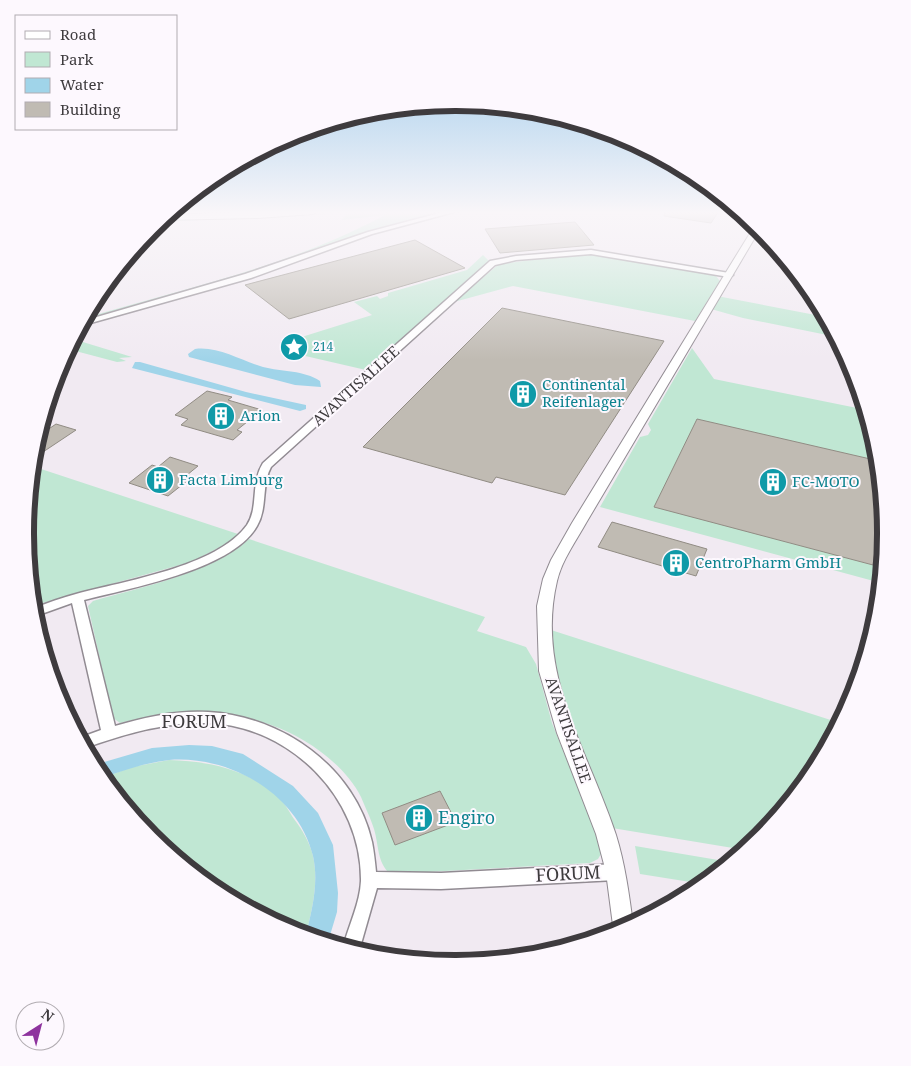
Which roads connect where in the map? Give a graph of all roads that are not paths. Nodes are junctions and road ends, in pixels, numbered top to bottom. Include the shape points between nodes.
1 (291, 261) edge
2 (503, 261) edge
3 (643, 261) edge
4 (737, 261) edge
5 (728, 275) junction
6 (90, 322) edge
7 (77, 598) junction
8 (41, 611) edge
9 (109, 732) junction
10 (88, 741) edge
11 (616, 872) junction
12 (369, 880) junction
13 (622, 921) edge
14 (353, 942) edge

1 - 6 street
2 - 7 street, AVANTISALLEE via 493,263 267,465 258,481 257,515 252,526 238,540 193,565
3 - 5 street, AVANTISALLEE
4 - 5 street, AVANTISALLEE
5 - 11 street, AVANTISALLEE via 562,552 550,579 545,606 547,671 554,698 606,834
7 - 8 street, AVANTISALLEE
7 - 9 street
9 - 10 street, FORUM
9 - 12 street, FORUM via 171,718 210,718 245,723 278,735 314,758 337,784 350,806 363,840
11 - 12 street, FORUM via 441,881
11 - 13 street, AVANTISALLEE
12 - 14 street, FORUM

